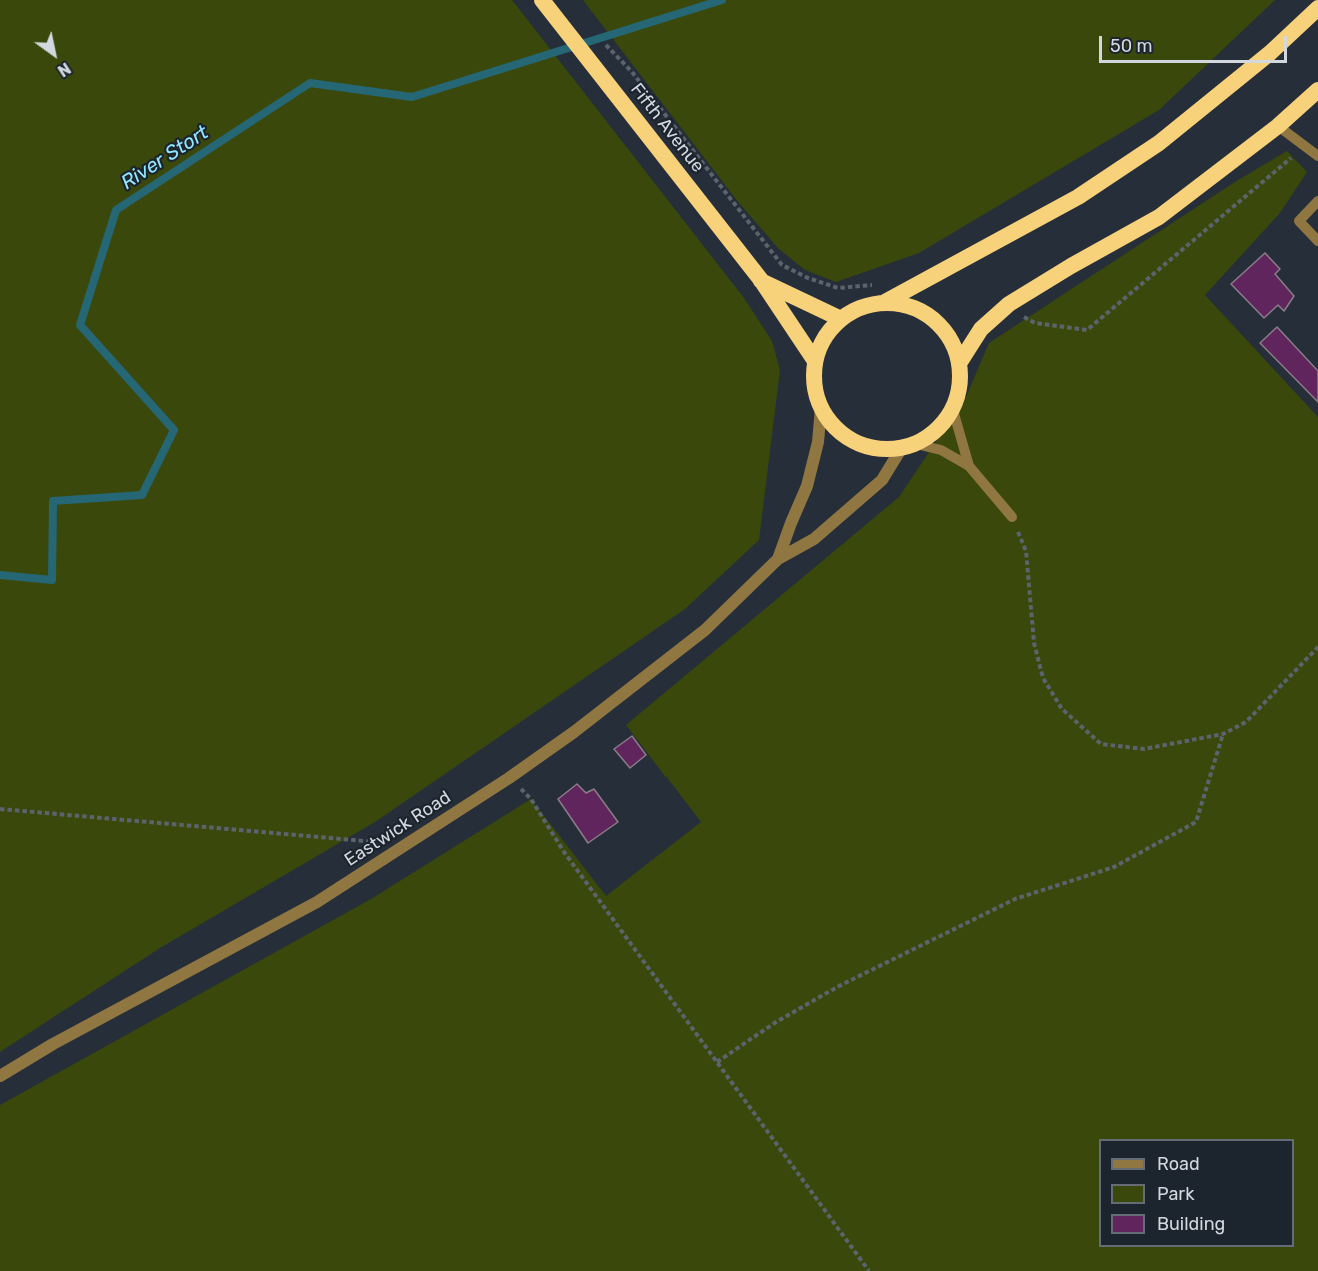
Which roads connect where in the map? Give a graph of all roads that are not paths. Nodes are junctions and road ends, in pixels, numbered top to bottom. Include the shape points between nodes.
1 (542, 0) edge
2 (1318, 8) edge
3 (1318, 90) edge
4 (1278, 126) junction
5 (1318, 156) edge
6 (1318, 201) edge
7 (1318, 241) edge
8 (761, 280) junction
9 (883, 303) junction
10 (841, 319) junction
11 (815, 361) junction
12 (960, 362) junction
13 (821, 408) junction
14 (953, 410) junction
15 (909, 446) junction
16 (969, 466) junction
17 (1012, 517) road end
18 (778, 559) junction
19 (0, 1076) edge

1 - 8 highway, Fifth Avenue
2 - 9 highway via 1270,53 1150,149 1078,197
3 - 4 highway
4 - 5 lane
4 - 12 highway via 1159,217 1009,304 981,329
6 - 7 lane via 1299,221
8 - 10 highway, Fifth Avenue
8 - 11 highway, Fifth Avenue
9 - 10 highway via 861,308
9 - 12 highway via 904,304 924,312 953,342
10 - 11 highway via 824,338
11 - 13 highway via 814,385
12 - 14 highway via 960,386
13 - 15 highway via 835,428 854,442 877,449
13 - 18 street, Eastwick Road via 818,442 807,486
14 - 15 highway via 931,436
14 - 16 lane
15 - 16 lane via 941,450
15 - 18 street, Eastwick Road via 882,480 814,539
16 - 17 lane
18 - 19 street, Eastwick Road via 705,630 509,778 308,907

